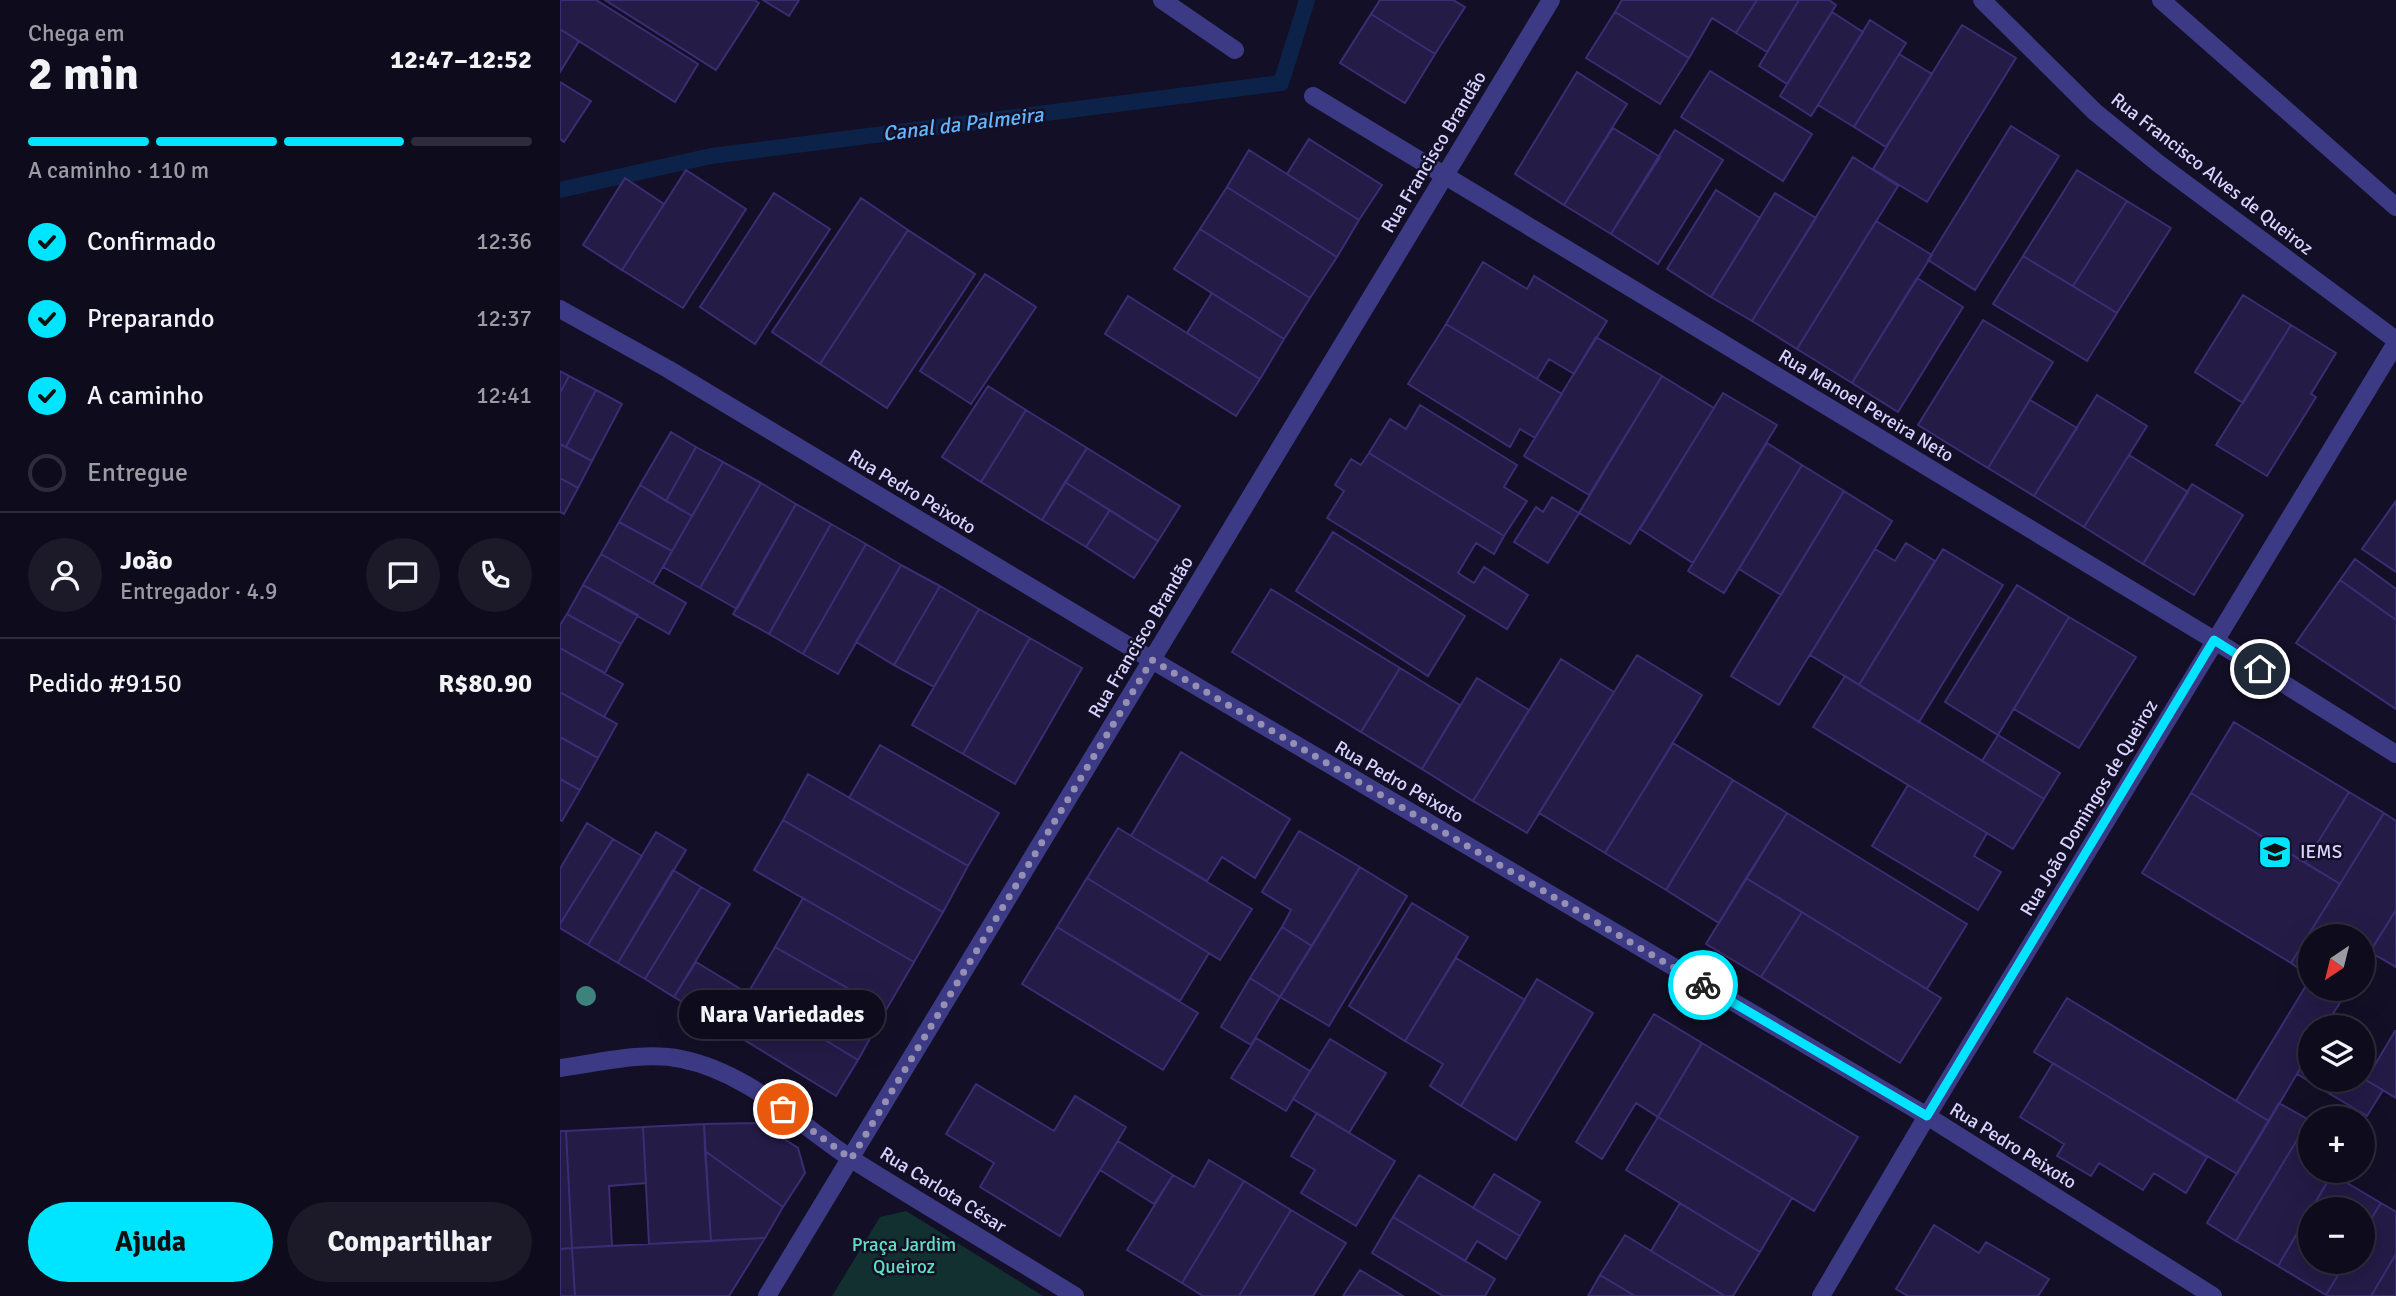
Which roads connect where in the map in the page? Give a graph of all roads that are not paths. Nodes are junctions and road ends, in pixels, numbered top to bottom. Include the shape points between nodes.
1 (1162, 0) edge
2 (1551, 0) edge
3 (1982, 0) edge
4 (2161, 0) edge
5 (1235, 50) dead end
6 (1313, 96) dead end
7 (1444, 177) junction
8 (2396, 206) edge
9 (560, 309) edge
10 (2396, 342) edge
11 (2214, 640) junction
12 (1152, 660) junction
13 (2396, 754) edge
14 (560, 1068) edge
15 (1927, 1116) junction
16 (851, 1159) junction
17 (767, 1296) edge
18 (1075, 1296) edge
19 (1821, 1296) edge
20 (2213, 1296) edge

1 - 5 street
2 - 7 street, Rua Francisco Brandão
3 - 10 street, Rua Francisco Alves de Queiroz via 2095,111 2148,156
4 - 8 street
6 - 7 street, Rua Manoel Pereira Neto
7 - 11 street, Rua Manoel Pereira Neto
7 - 12 street, Rua Francisco Brandão
9 - 12 street, Rua Pedro Peixoto
10 - 11 street, Rua João Domingos de Queiroz
11 - 13 street, Rua Manoel Pereira Neto
11 - 15 street, Rua João Domingos de Queiroz
12 - 15 street, Rua Pedro Peixoto
12 - 16 street, Rua Francisco Brandão
14 - 16 street, Rua Carlota César via 638,1057 679,1058 709,1067 761,1093
15 - 19 street, Rua João Domingos de Queiroz
15 - 20 street, Rua Pedro Peixoto
16 - 17 street, Rua Francisco Brandão
16 - 18 street, Rua Carlota César

